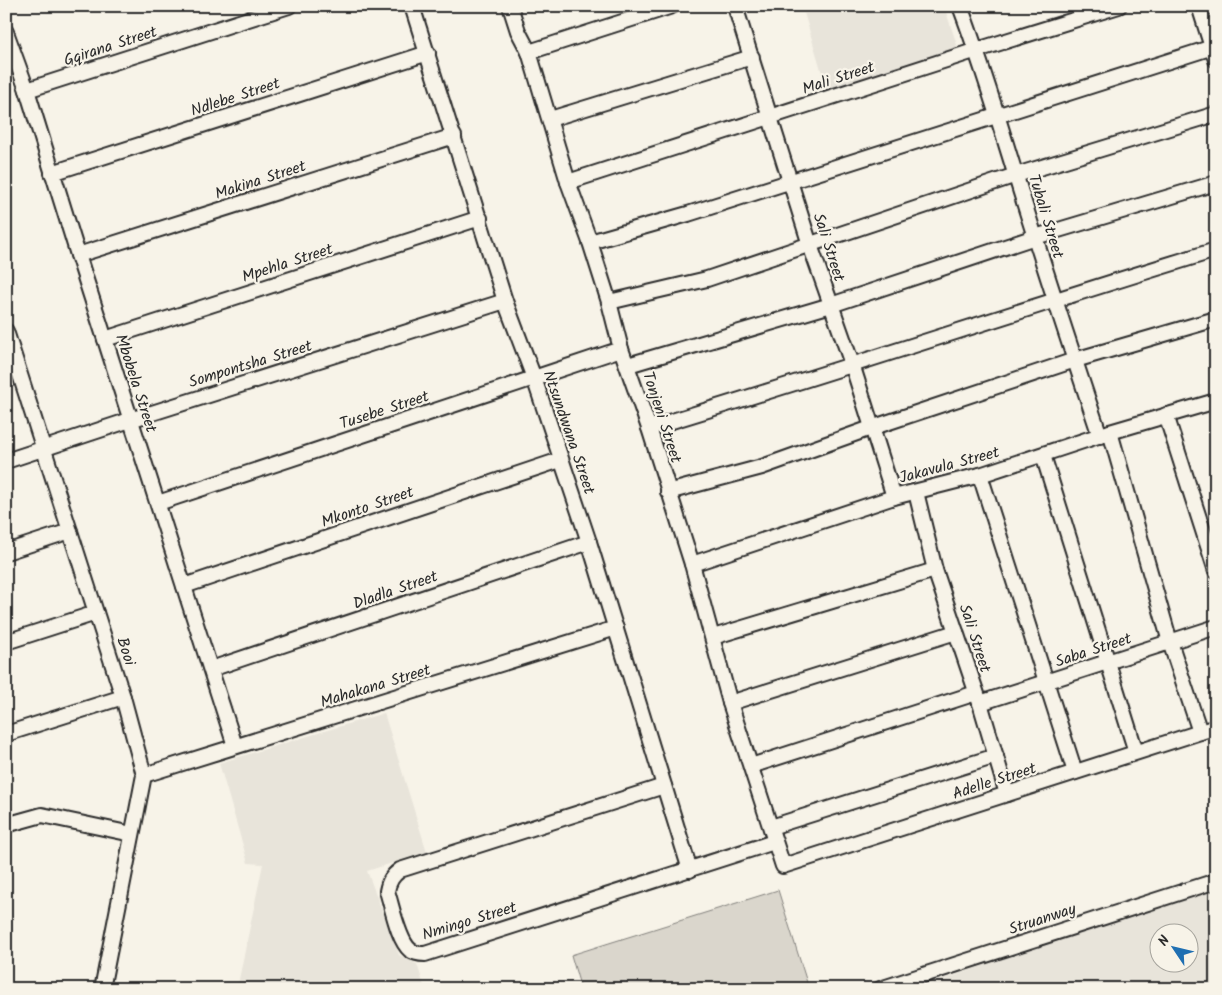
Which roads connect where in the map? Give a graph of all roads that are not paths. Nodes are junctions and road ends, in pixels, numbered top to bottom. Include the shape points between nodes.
1 (289, 6) edge
2 (412, 6) edge
3 (510, 6) edge
4 (672, 6) edge
5 (735, 6) edge
6 (960, 6) edge
7 (1119, 6) edge
8 (1199, 6) edge
9 (6, 32) edge
10 (977, 50) junction
11 (1214, 51) edge
12 (530, 52) junction
13 (428, 54) junction
14 (752, 57) junction
15 (27, 90) junction
16 (998, 114) junction
17 (1216, 114) edge
18 (771, 118) junction
19 (550, 119) junction
20 (454, 136) junction
21 (52, 173) junction
22 (1016, 175) junction
23 (791, 181) junction
24 (568, 182) junction
25 (1216, 182) edge
26 (480, 218) junction
27 (1035, 237) junction
28 (590, 242) junction
29 (810, 245) junction
30 (1216, 250) edge
31 (78, 255) junction
32 (1056, 299) junction
33 (505, 301) junction
34 (609, 302) junction
35 (831, 305) junction
36 (1216, 319) edge
37 (6, 331) edge
38 (105, 339) junction
39 (621, 349) junction
40 (1075, 360) junction
41 (852, 364) junction
42 (628, 365) junction
43 (12, 368) edge
44 (534, 378) junction
45 (1216, 401) edge
46 (1166, 415) junction
47 (130, 420) junction
48 (649, 428) junction
49 (871, 428) junction
50 (1105, 434) junction
51 (45, 449) junction
52 (1043, 455) junction
53 (560, 460) junction
54 (6, 461) edge
55 (980, 475) junction
56 (668, 492) junction
57 (916, 492) junction
58 (894, 497) junction
59 (158, 503) junction
60 (70, 531) junction
61 (589, 542) junction
62 (6, 552) edge
63 (692, 564) junction
64 (935, 570) junction
65 (1216, 571) edge
66 (184, 586) junction
67 (96, 614) junction
68 (1216, 627) edge
69 (616, 628) junction
70 (956, 632) junction
71 (713, 637) junction
72 (6, 642) edge
73 (1170, 642) junction
74 (1109, 662) junction
75 (211, 669) junction
76 (1047, 682) junction
77 (123, 697) junction
78 (978, 698) junction
79 (730, 703) junction
80 (1216, 727) edge
81 (1200, 732) junction
82 (6, 734) edge
83 (234, 746) junction
84 (1136, 752) junction
85 (996, 756) junction
86 (751, 766) junction
87 (1075, 772) junction
88 (144, 775) junction
89 (664, 786) junction
90 (1007, 794) junction
91 (6, 825) edge
92 (771, 827) junction
93 (132, 834) junction
94 (774, 842) junction
95 (783, 866) joint
96 (690, 870) junction
97 (1216, 881) edge
98 (102, 989) edge
99 (880, 989) edge

1 - 15 street, Gqirana Street
2 - 13 street, Ntsundwana Street
3 - 12 street, Tonjeni Street via 518,31
4 - 12 street
5 - 14 street, Sali Street
6 - 10 street, Tubali Street
7 - 10 street, Mali Street
8 - 11 street
9 - 15 street, Mbobela Street
10 - 16 street, Tubali Street
10 - 18 street, Mali Street
11 - 16 street
12 - 19 street, Tonjeni Street
13 - 20 street, Ntsundwana Street
13 - 21 street, Ndlebe Street
14 - 18 street, Sali Street
14 - 19 street
15 - 21 street, Mbobela Street
16 - 22 street, Tubali Street
16 - 23 street
17 - 22 street
18 - 23 street, Sali Street
18 - 24 street, Mali Street
19 - 24 street, Tonjeni Street
20 - 26 street, Ntsundwana Street
20 - 31 street, Makina Street
21 - 31 street, Mbobela Street
22 - 27 street, Tubali Street
22 - 29 street
23 - 28 street
23 - 29 street, Sali Street
24 - 28 street, Tonjeni Street
25 - 27 street
26 - 33 street, Ntsundwana Street
26 - 38 street, Mpehla Street
27 - 32 street, Tubali Street
27 - 35 street
28 - 34 street, Tonjeni Street
29 - 34 street via 707,279
29 - 35 street, Sali Street
30 - 32 street
31 - 38 street, Mbobela Street
32 - 40 street, Tubali Street
32 - 41 street
33 - 44 street, Ntsundwana Street
33 - 47 street, Sompontsha Street
34 - 39 street, Tonjeni Street
35 - 41 street, Sali Street
35 - 42 street
36 - 40 street
37 - 43 street, Booi
38 - 47 street, Mbobela Street
39 - 42 street, Tonjeni Street
39 - 44 street, Tusebe Street
40 - 49 street
40 - 50 street, Tubali Street
41 - 48 street
41 - 49 street, Sali Street
42 - 48 street, Tonjeni Street
43 - 51 street, Booi
44 - 53 street, Ntsundwana Street
44 - 59 street, Tusebe Street
45 - 46 street, Jakavula Street
46 - 50 street, Jakavula Street
46 - 65 street
47 - 51 street, Sompontsha Street
47 - 59 street, Mbobela Street
48 - 56 street, Tonjeni Street
49 - 56 street via 762,466
49 - 58 street, Sali Street
50 - 52 street, Jakavula Street
50 - 73 street, Tubali Street
51 - 54 street, Sompontsha Street
51 - 60 street, Booi
52 - 55 street, Jakavula Street
52 - 74 street
53 - 61 street, Ntsundwana Street
53 - 66 street, Mkonto Street
55 - 57 street, Jakavula Street
55 - 76 street
56 - 63 street, Tonjeni Street
57 - 58 street, Jakavula Street
57 - 64 street, Sali Street
58 - 63 street, Jakavula Street
59 - 66 street, Mbobela Street
60 - 62 street
60 - 67 street, Booi
61 - 69 street, Ntsundwana Street
61 - 75 street, Dladla Street
63 - 71 street, Tonjeni Street
64 - 70 street, Sali Street
64 - 71 street
66 - 75 street, Mbobela Street
67 - 72 street
67 - 77 street, Booi
68 - 73 street, Saba Street
69 - 83 street, Mahakana Street
69 - 89 street, Ntsundwana Street
70 - 78 street, Sali Street
70 - 79 street
71 - 79 street, Tonjeni Street
73 - 74 street, Saba Street
73 - 81 street, Tubali Street
74 - 76 street, Saba Street
74 - 84 street
75 - 83 street, Mbobela Street
76 - 78 street, Saba Street
76 - 87 street
77 - 82 street
77 - 88 street, Booi
78 - 85 street, Sali Street
78 - 86 street, Saba Street
79 - 86 street, Tonjeni Street
80 - 81 street, Adelle Street
81 - 84 street, Adelle Street
83 - 88 street, Mahakana Street
84 - 87 street, Adelle Street
85 - 90 street, Sali Street
85 - 92 street
86 - 92 street, Tonjeni Street
87 - 90 street, Adelle Street
88 - 93 street, Booi
89 - 96 street, Ntsundwana Street
89 - 96 street, Nmingo Street via 400,870 392,876 387,891 403,941 413,952 425,954
90 - 95 street, Adelle Street
91 - 93 street via 42,815
92 - 94 street, Tonjeni Street
93 - 98 street, Booi
94 - 95 street, Tonjeni Street
94 - 96 street, Nmingo Street
97 - 99 street, Struanway

